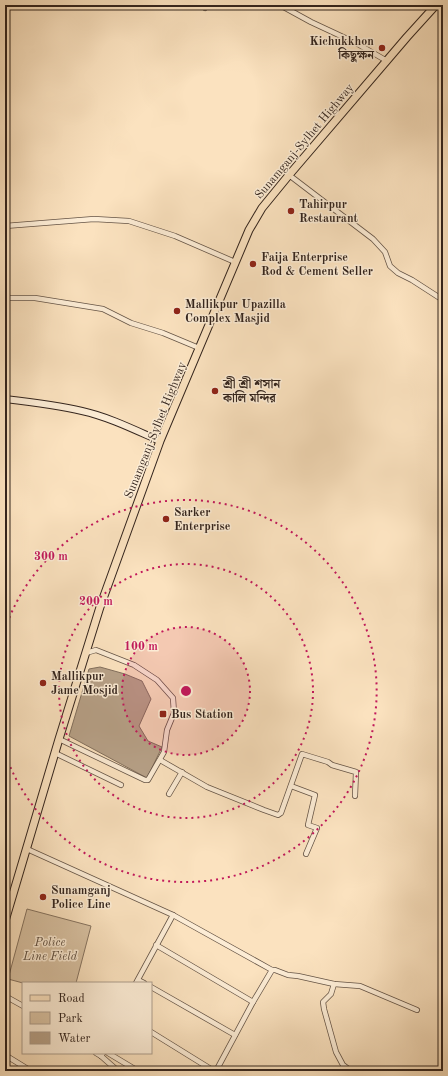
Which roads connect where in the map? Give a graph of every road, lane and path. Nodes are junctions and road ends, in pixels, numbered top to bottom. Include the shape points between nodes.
1 (280, 5) edge
2 (436, 5) edge
3 (387, 61) junction
4 (289, 175) junction
5 (5, 226) edge
6 (235, 262) junction
7 (5, 298) edge
8 (443, 300) edge
9 (199, 348) junction
10 (5, 399) edge
11 (160, 441) junction
12 (86, 653) junction
13 (59, 739) junction
14 (55, 753) junction
15 (160, 760) junction
16 (182, 772) junction
17 (121, 785) dead end
18 (291, 786) junction
19 (170, 794) dead end
20 (355, 796) dead end
21 (27, 849) junction
22 (306, 854) dead end
23 (173, 915) junction
24 (5, 921) edge
25 (156, 945) junction
26 (272, 970) junction
27 (137, 981) edge
28 (334, 984) junction
29 (152, 988) edge
30 (5, 996) edge
31 (253, 1002) junction
32 (22, 1005) edge
33 (417, 1010) dead end
34 (152, 1033) edge
35 (235, 1035) junction
36 (110, 1054) edge
37 (5, 1055) edge
38 (102, 1055) edge
39 (31, 1071) edge
40 (118, 1071) edge
41 (138, 1071) edge
42 (215, 1071) edge
43 (350, 1071) edge

1 - 3 street
2 - 3 main road, Sunamganj-Sylhet Highway
3 - 4 main road, Sunamganj-Sylhet Highway
4 - 6 main road, Sunamganj-Sylhet Highway via 262,208
4 - 8 street via 373,239 385,252 390,266 398,273
5 - 6 street via 94,219 129,221 175,236
6 - 9 main road, Sunamganj-Sylhet Highway
7 - 9 street via 35,298 103,309 130,323
9 - 11 main road, Sunamganj-Sylhet Highway
10 - 11 main road via 82,411 107,418
11 - 12 main road, Sunamganj-Sylhet Highway
12 - 13 main road, Sunamganj-Sylhet Highway
12 - 15 street via 96,650 134,665 157,680 173,698 174,713
13 - 14 main road, Sunamganj-Sylhet Highway
13 - 15 street via 145,780 148,780
14 - 17 street
14 - 21 main road, Sunamganj-Sylhet Highway
15 - 16 street
16 - 18 street via 207,787 278,815
16 - 19 street
18 - 20 street via 302,754 356,772
18 - 22 street via 315,795 308,825 317,828
21 - 23 street
21 - 24 main road, Sunamganj-Sylhet Highway
23 - 25 street
23 - 26 street
25 - 27 street
25 - 31 street
26 - 28 street
26 - 31 street
28 - 33 street via 360,986
28 - 43 street via 332,994 323,1002 324,1009 336,1052 343,1065
29 - 35 street
30 - 32 street
31 - 35 street
34 - 42 street
35 - 42 street
36 - 41 street
37 - 39 street
38 - 40 street

